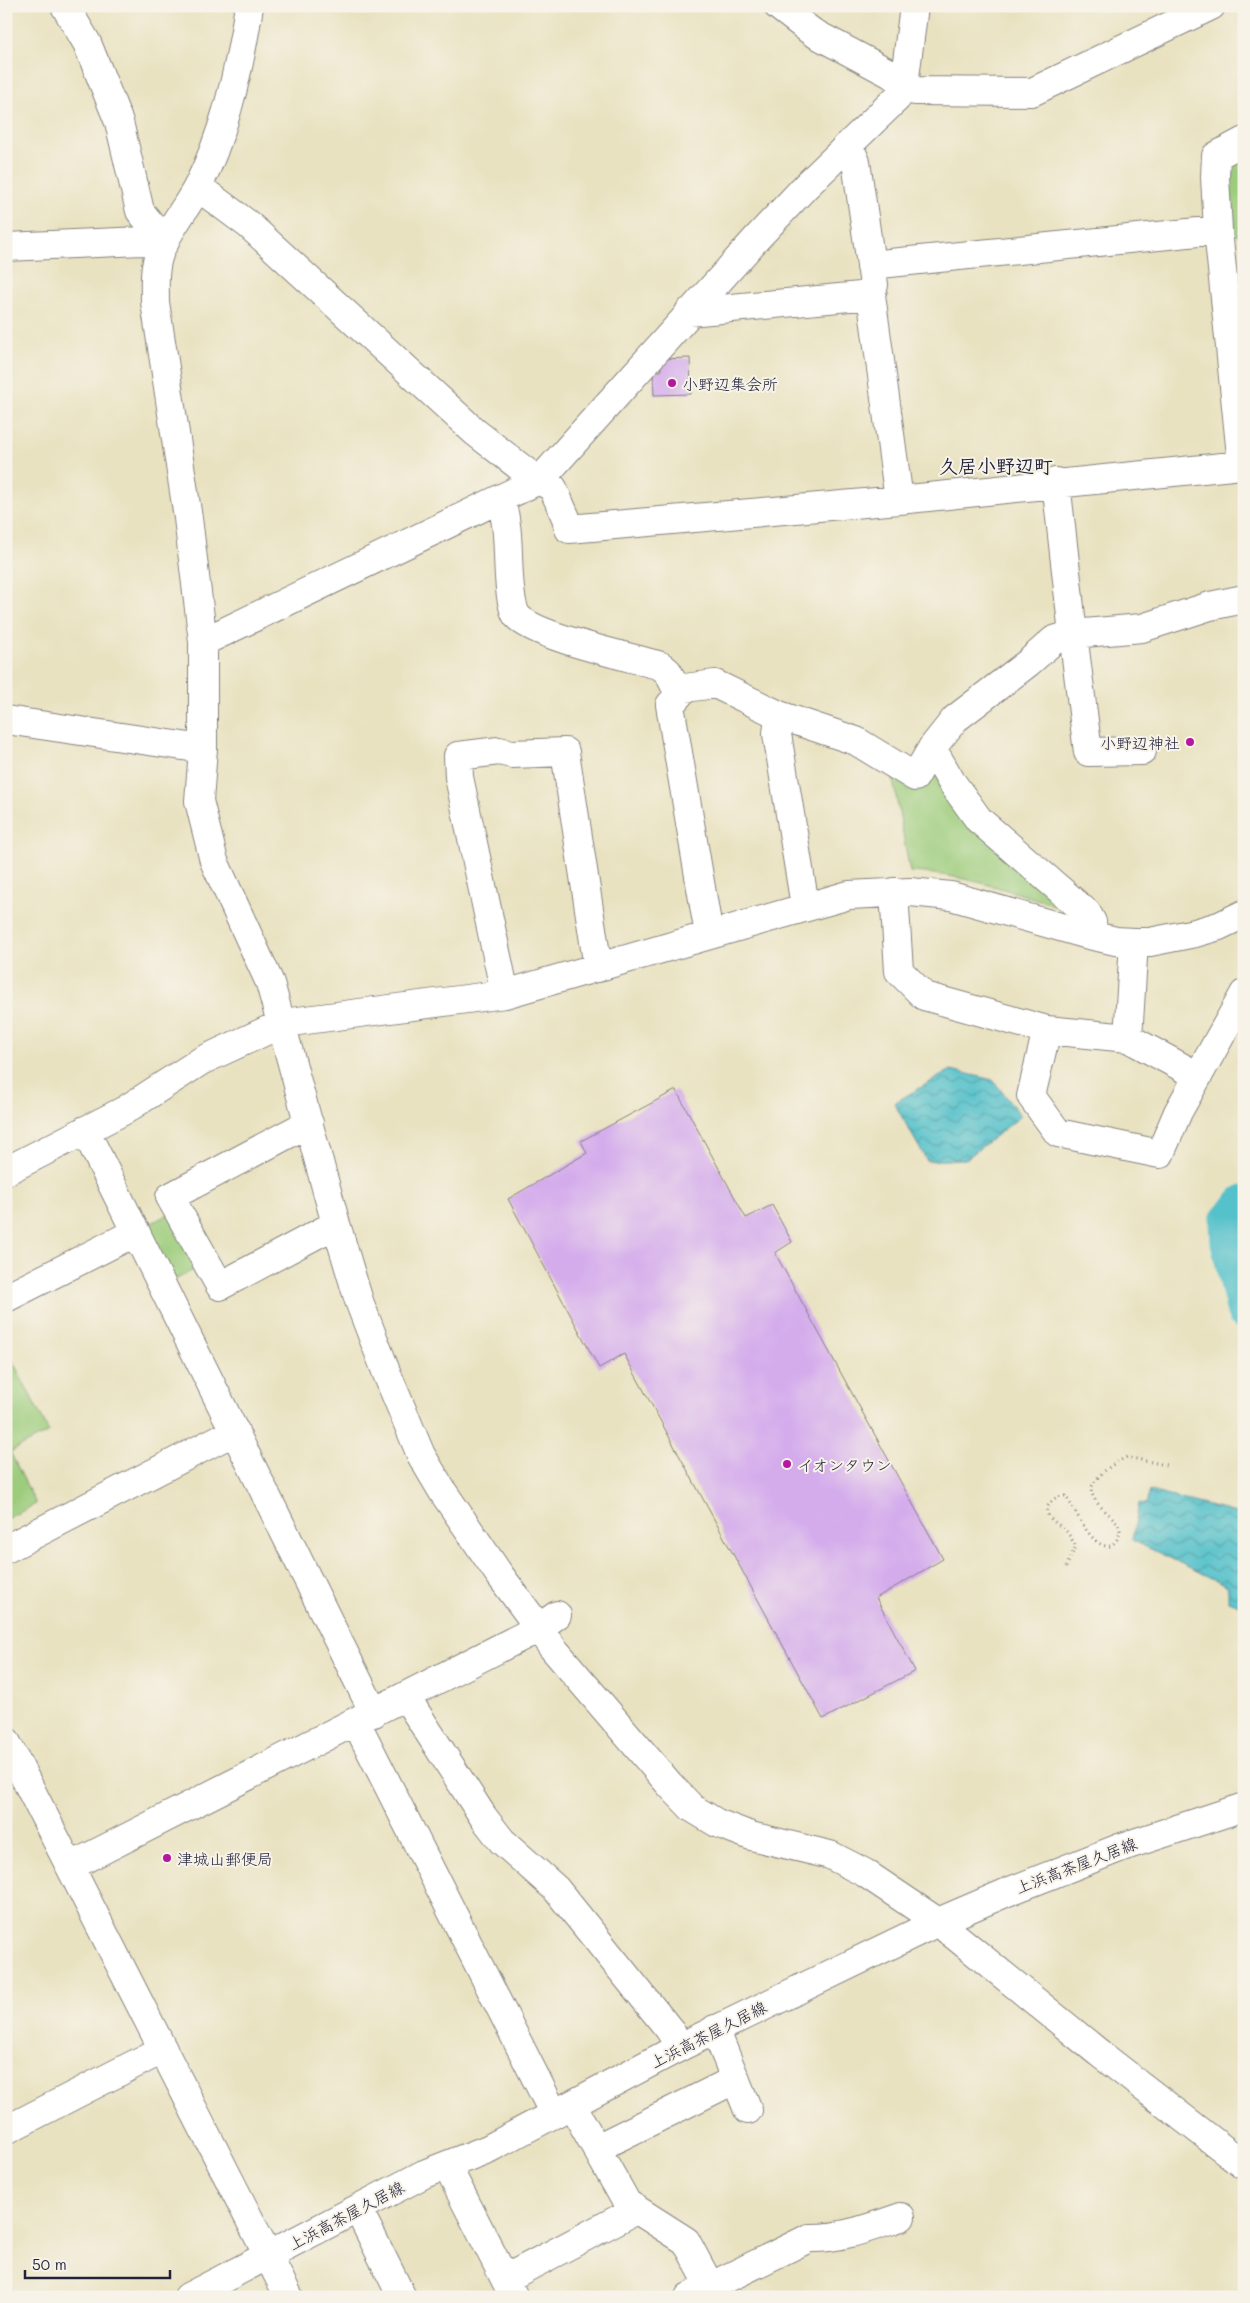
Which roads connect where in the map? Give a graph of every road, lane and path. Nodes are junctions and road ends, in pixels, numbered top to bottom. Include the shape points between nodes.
1 (65, 6) edge
2 (249, 6) edge
3 (778, 6) edge
4 (914, 6) edge
5 (1211, 6) edge
6 (904, 85) junction
7 (1244, 141) edge
8 (849, 145) junction
9 (198, 187) junction
10 (1218, 230) junction
11 (165, 242) junction
12 (6, 247) edge
13 (871, 267) junction
14 (871, 295) junction
15 (689, 312) junction
16 (1243, 466) edge
17 (541, 479) junction
18 (1056, 482) junction
19 (500, 499) junction
20 (899, 500) junction
21 (1244, 599) edge
22 (1073, 634) junction
23 (203, 642) junction
24 (679, 694) junction
25 (779, 715) junction
26 (6, 720) edge
27 (932, 748) junction
28 (203, 749) junction
29 (1142, 750) dead end
30 (894, 892) junction
31 (804, 906) junction
32 (1244, 914) edge
33 (709, 935) junction
34 (1094, 936) junction
35 (1134, 942) junction
36 (598, 968) junction
37 (505, 994) junction
38 (1244, 994) edge
39 (283, 1023) junction
40 (1047, 1030) junction
41 (1128, 1038) junction
42 (1198, 1076) junction
43 (309, 1124) junction
44 (85, 1130) junction
45 (6, 1171) edge
46 (336, 1224) junction
47 (136, 1232) junction
48 (6, 1298) edge
49 (235, 1431) junction
50 (1166, 1465) dead end
51 (6, 1549) edge
52 (1066, 1567) dead end
53 (548, 1622) junction
54 (406, 1696) junction
55 (365, 1717) junction
56 (6, 1741) edge
57 (1244, 1807) edge
58 (71, 1866) junction
59 (938, 1922) junction
60 (715, 2029) junction
61 (680, 2047) junction
62 (162, 2050) junction
63 (736, 2079) junction
64 (563, 2109) junction
65 (748, 2110) dead end
66 (6, 2130) edge
67 (596, 2148) junction
68 (1244, 2165) edge
69 (447, 2166) junction
70 (628, 2204) junction
71 (901, 2217) dead end
72 (364, 2223) dead end
73 (268, 2256) junction
74 (508, 2291) edge
75 (699, 2291) edge
76 (188, 2297) edge
77 (289, 2297) edge
78 (402, 2297) edge

1 - 11 street via 87,43 120,122 140,210
2 - 9 street via 231,100
3 - 6 street via 812,32 890,74
4 - 6 street
5 - 6 street via 1032,92 914,91
6 - 8 street via 898,98
7 - 10 street via 1216,156
8 - 13 street via 856,162
8 - 15 street via 806,186
9 - 11 street
9 - 17 street via 248,225 475,432 529,474
10 - 13 street
10 - 16 street
11 - 12 street
11 - 23 street via 156,265 155,302
13 - 14 street via 874,285
14 - 15 street
14 - 20 street
15 - 17 street
16 - 18 street
17 - 19 street
17 - 20 street via 553,488 568,529
18 - 20 street
18 - 22 street
19 - 23 street
19 - 24 street via 506,514 512,600 516,615 560,638 661,666 668,672
21 - 22 street via 1210,606 1142,628
22 - 27 street via 1054,640 955,719
22 - 29 street via 1088,752
23 - 28 street
24 - 25 street via 685,688 715,684
24 - 33 street via 670,705
25 - 27 street via 856,741 915,776
25 - 31 street via 776,734
26 - 28 street
27 - 34 street via 979,820 1087,912
28 - 39 street via 199,801 214,861 270,983
30 - 31 street via 849,895
30 - 34 street via 928,892 958,898
30 - 40 street via 899,971 924,996
31 - 33 street
32 - 35 street via 1195,933
33 - 36 street
34 - 35 street
35 - 41 street
36 - 37 street
36 - 37 street via 565,752 512,754 499,751 458,756 459,777
37 - 39 street
38 - 42 street
39 - 43 street
39 - 44 street via 201,1061 125,1110
40 - 41 street
40 - 42 street via 1030,1096 1058,1133 1160,1154
41 - 42 street
43 - 46 street
43 - 46 street via 170,1197 220,1286
44 - 45 street
44 - 47 street
46 - 53 street via 359,1301 421,1455 499,1574
47 - 48 street
47 - 49 street
49 - 51 street
49 - 55 street
50 - 52 path via 1127,1457 1103,1471 1095,1480 1091,1488 1094,1502 1114,1518 1120,1529 1120,1535 1111,1546 1100,1545 1092,1538 1066,1496 1048,1505 1046,1511 1050,1519 1066,1530 1076,1546
53 - 54 street
53 - 59 street via 552,1647 692,1808 717,1823 751,1836 830,1855 848,1863
54 - 55 street
54 - 61 street via 484,1818 502,1841 556,1889 670,2028
55 - 58 street
55 - 64 street
56 - 58 street
57 - 59 street, 上浜高茶屋久居線 via 1122,1847
58 - 62 street
59 - 60 street, 上浜高茶屋久居線
59 - 68 street
60 - 61 street, 上浜高茶屋久居線
60 - 63 street
61 - 64 street, 上浜高茶屋久居線
62 - 66 street
62 - 73 street
63 - 65 street
63 - 67 street
64 - 67 street
64 - 69 street, 上浜高茶屋久居線 via 488,2149
67 - 70 street
69 - 73 street, 上浜高茶屋久居線 via 424,2174
69 - 74 street
70 - 74 street via 632,2212
70 - 75 street via 686,2241
71 - 75 street via 852,2233 809,2238
72 - 78 street
73 - 76 street, 上浜高茶屋久居線
73 - 77 street

